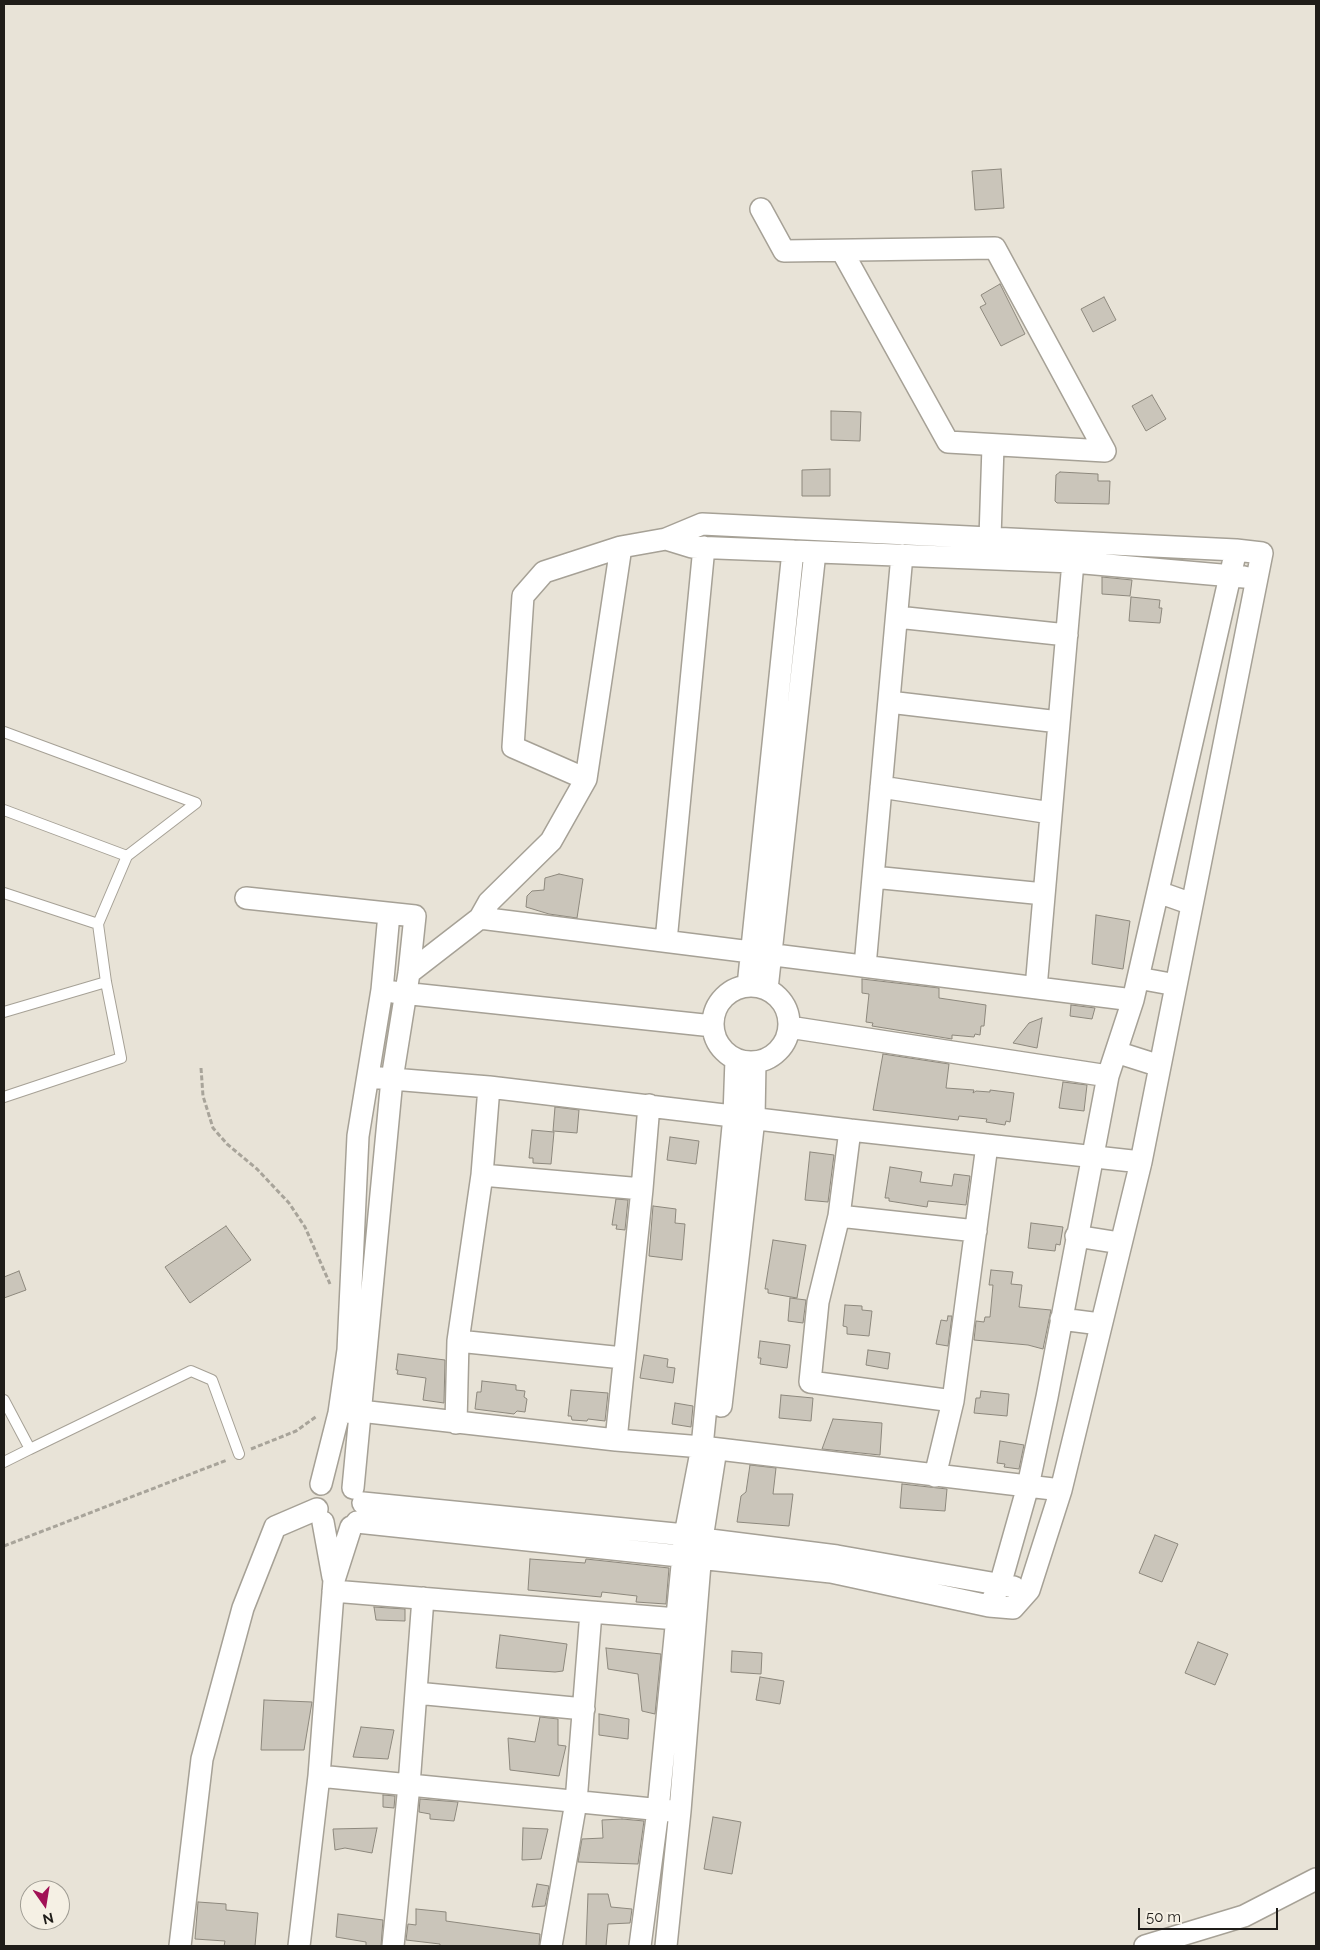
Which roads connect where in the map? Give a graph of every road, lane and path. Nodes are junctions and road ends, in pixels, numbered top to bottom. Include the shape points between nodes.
1 (761, 209) dead end
2 (842, 251) junction
3 (993, 446) junction
4 (990, 538) junction
5 (666, 539) junction
6 (622, 547) junction
7 (704, 547) junction
8 (1236, 550) junction
9 (793, 552) junction
10 (814, 552) junction
11 (902, 555) junction
12 (982, 558) junction
13 (1073, 562) junction
14 (1230, 576) junction
15 (1256, 578) junction
16 (897, 617) junction
17 (1067, 635) junction
18 (889, 702) junction
19 (1059, 722) junction
20 (4, 732) edge
21 (1194, 732) junction
22 (1225, 739) junction
23 (586, 779) junction
24 (881, 787) junction
25 (4, 810) edge
26 (1176, 811) junction
27 (1051, 813) junction
28 (1209, 818) junction
29 (127, 856) junction
30 (873, 877) junction
31 (1158, 892) junction
32 (4, 894) edge
33 (1044, 894) junction
34 (246, 898) dead end
35 (1192, 904) junction
36 (389, 914) junction
37 (480, 918) junction
38 (98, 924) junction
39 (666, 941) junction
40 (761, 953) junction
41 (865, 966) junction
42 (1138, 978) junction
43 (106, 982) junction
44 (408, 984) junction
45 (1176, 985) junction
46 (758, 988) junction
47 (1036, 988) junction
48 (382, 990) junction
49 (1133, 1000) junction
50 (4, 1012) edge
51 (713, 1026) junction
52 (789, 1027) junction
53 (1116, 1052) junction
54 (746, 1060) junction
55 (1160, 1066) junction
56 (201, 1068) dead end
57 (1108, 1076) junction
58 (368, 1077) junction
59 (392, 1079) junction
60 (489, 1087) junction
61 (4, 1097) edge
62 (649, 1105) junction
63 (744, 1117) junction
64 (850, 1130) junction
65 (987, 1145) junction
66 (1092, 1156) junction
67 (1141, 1162) junction
68 (482, 1175) junction
69 (642, 1189) junction
70 (839, 1216) junction
71 (976, 1230) junction
72 (1076, 1236) junction
73 (1120, 1243) junction
74 (333, 1290) dead end
75 (1061, 1319) junction
76 (1100, 1324) junction
77 (458, 1341) junction
78 (623, 1358) junction
79 (1047, 1397) junction
80 (4, 1400) edge
81 (953, 1401) junction
82 (1081, 1403) junction
83 (360, 1411) junction
84 (330, 1413) junction
85 (456, 1422) junction
86 (616, 1440) junction
87 (30, 1449) junction
88 (709, 1449) junction
89 (239, 1454) junction
90 (4, 1462) edge
91 (935, 1476) junction
92 (321, 1484) junction
93 (1028, 1486) junction
94 (1062, 1490) junction
95 (356, 1510) junction
96 (320, 1516) junction
97 (4, 1546) edge
98 (693, 1547) junction
99 (333, 1585) junction
100 (1000, 1585) junction
101 (1029, 1590) junction
102 (423, 1598) junction
103 (989, 1606) junction
104 (591, 1612) junction
105 (677, 1619) junction
106 (416, 1693) junction
107 (584, 1709) junction
108 (319, 1776) junction
109 (409, 1785) junction
110 (576, 1802) junction
111 (658, 1810) junction
112 (680, 1812) junction
113 (1316, 1879) edge
114 (180, 1946) edge
115 (299, 1946) edge
116 (393, 1946) edge
117 (551, 1946) edge
118 (640, 1946) edge
119 (666, 1946) edge
120 (1145, 1946) edge

1 - 2 street via 784,251
2 - 3 street via 948,442
2 - 3 street via 995,248 1105,451
3 - 4 street
4 - 5 street via 702,524
4 - 8 street
4 - 12 street
5 - 6 street
5 - 7 street
6 - 23 street
6 - 23 street via 544,572 523,596 513,747
7 - 9 street
7 - 39 street
8 - 14 street
8 - 15 street via 1262,553
9 - 10 street
9 - 40 street
10 - 11 street
10 - 40 street
11 - 12 street
11 - 16 street
12 - 13 street
13 - 14 street
13 - 17 street
14 - 15 street
14 - 21 street
15 - 22 street
16 - 17 street
16 - 18 street
17 - 19 street
18 - 19 street
18 - 24 street
19 - 27 street
20 - 29 lane via 196,803
21 - 22 street
21 - 26 street
22 - 28 street
23 - 37 street via 551,841 489,902
24 - 27 street
24 - 30 street
25 - 29 lane
26 - 28 street
26 - 31 street
27 - 33 street
28 - 35 street
29 - 38 lane
30 - 33 street
30 - 41 street
31 - 35 street
31 - 42 street
32 - 38 lane
33 - 47 street
34 - 36 street
35 - 45 street
36 - 44 street via 415,916
36 - 48 street
37 - 39 street
37 - 44 street
38 - 43 lane
39 - 40 street
40 - 41 street
40 - 46 street
41 - 47 street
42 - 45 street
42 - 49 street
43 - 50 lane
43 - 61 lane via 121,1058
44 - 48 street
44 - 51 street
44 - 59 street
45 - 55 street
46 - 51 street via 726,995 714,1014
46 - 52 street via 780,998 787,1012
47 - 49 street
48 - 58 street
49 - 53 street
51 - 54 street via 721,1047
52 - 54 street via 786,1040 768,1058
52 - 57 street
53 - 55 street
53 - 57 street
54 - 63 street
55 - 67 street
56 - 74 path via 203,1096 212,1128 289,1203 305,1227
57 - 66 street
58 - 59 street
58 - 84 street via 358,1136 348,1350
59 - 60 street
59 - 83 street
60 - 62 street
60 - 68 street
62 - 63 street
62 - 69 street
63 - 64 street
63 - 88 street
64 - 65 street
64 - 70 street
65 - 66 street
65 - 71 street
66 - 67 street
66 - 72 street
67 - 73 street
68 - 69 street
68 - 77 street
69 - 78 street
70 - 71 street
70 - 81 street via 818,1302 810,1382
71 - 81 street
72 - 73 street
72 - 75 street
73 - 76 street
75 - 76 street
75 - 79 street
76 - 82 street
77 - 78 street
77 - 85 street
78 - 86 street
79 - 82 street
79 - 93 street
80 - 87 lane
81 - 91 street
82 - 94 street
83 - 84 street
83 - 85 street
83 - 95 street
84 - 89 path
84 - 92 street
85 - 86 street
86 - 88 street
87 - 89 lane via 191,1371 212,1380
87 - 90 lane
88 - 91 street
88 - 98 street
89 - 97 path
91 - 93 street
92 - 95 street via 346,1484
92 - 96 street via 325,1489 320,1495
93 - 94 street
93 - 100 street
94 - 101 street
95 - 96 street via 336,1529
95 - 98 street
95 - 99 street
96 - 99 street
96 - 114 street via 275,1527 243,1608 202,1759
98 - 100 street via 837,1556
98 - 103 street
98 - 105 street
98 - 112 street
99 - 102 street
99 - 108 street
100 - 101 street
100 - 103 street
101 - 103 street via 1013,1608
102 - 104 street
102 - 106 street
104 - 105 street
104 - 107 street
105 - 111 street
106 - 107 street
106 - 109 street
107 - 110 street
108 - 109 street
108 - 115 street
109 - 110 street
109 - 116 street
110 - 111 street
110 - 117 street
111 - 112 street
111 - 118 street
112 - 119 street
113 - 120 street via 1244,1916

